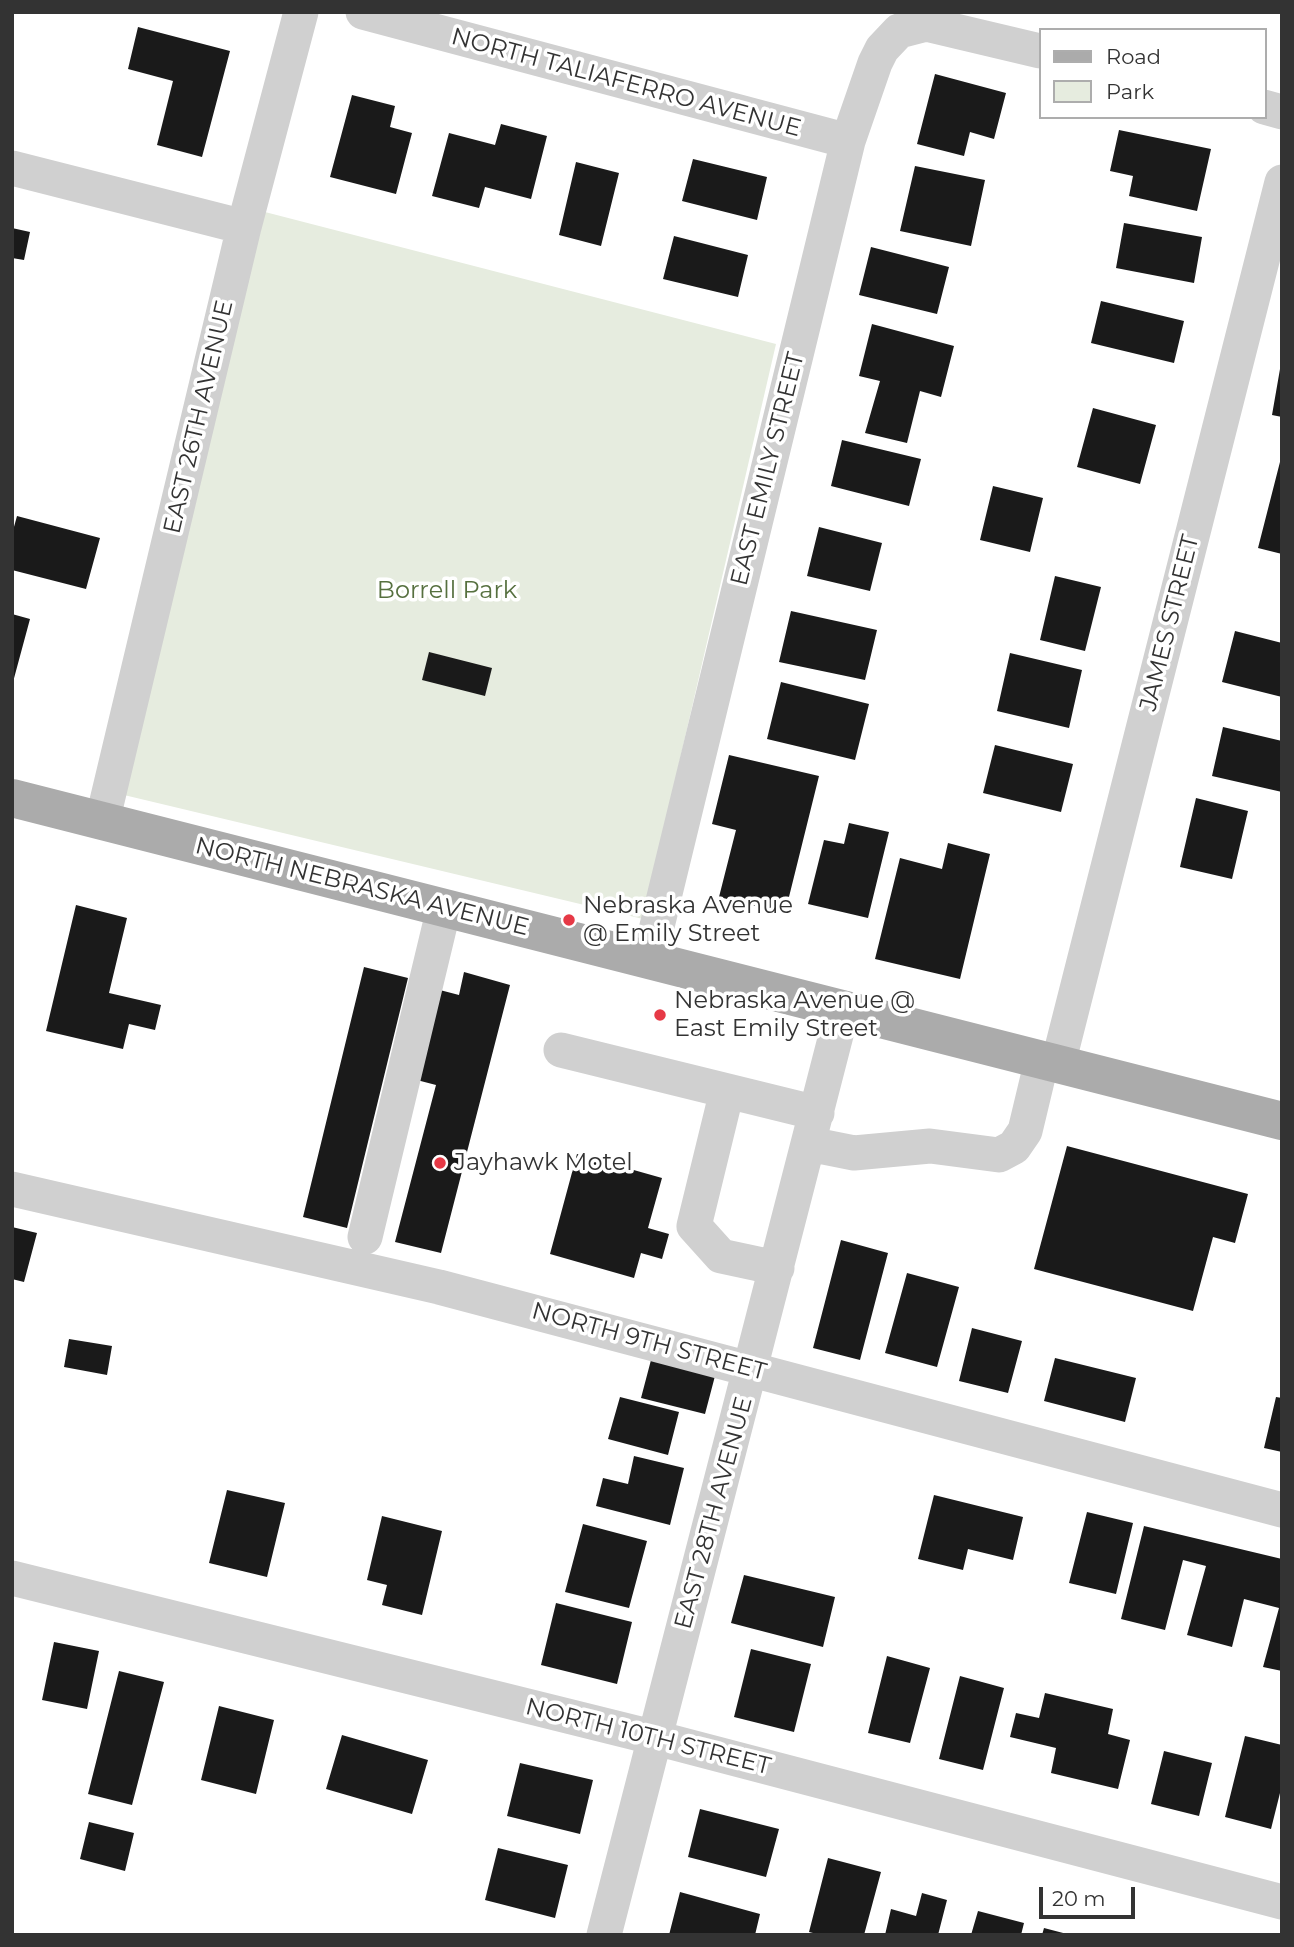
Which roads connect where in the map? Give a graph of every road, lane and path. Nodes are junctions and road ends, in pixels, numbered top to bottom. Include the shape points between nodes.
1 (301, 12) edge
2 (363, 12) edge
3 (1038, 50) edge
4 (848, 141) junction
5 (12, 168) edge
6 (1282, 182) edge
7 (244, 227) junction
8 (12, 798) edge
9 (102, 822) junction
10 (444, 908) junction
11 (649, 959) junction
12 (843, 1008) junction
13 (562, 1050) dead end
14 (1050, 1062) junction
15 (727, 1091) junction
16 (1282, 1121) edge
17 (813, 1129) junction
18 (12, 1189) edge
19 (365, 1237) dead end
20 (778, 1268) junction
21 (752, 1370) junction
22 (1282, 1510) edge
23 (12, 1578) edge
24 (656, 1738) junction
25 (1282, 1902) edge
26 (604, 1935) edge

1 - 7 street, EAST 26TH AVENUE
2 - 4 street, NORTH TALIAFERRO AVENUE
3 - 4 street, EAST EMILY STREET via 941,26 911,26 891,38 875,63
4 - 11 street, EAST EMILY STREET
5 - 7 street
6 - 14 street, JAMES STREET
7 - 9 street, EAST 26TH AVENUE
8 - 9 main road, NORTH NEBRASKA AVENUE
9 - 10 main road, NORTH NEBRASKA AVENUE
10 - 11 main road, NORTH NEBRASKA AVENUE
10 - 19 street
11 - 12 main road, NORTH NEBRASKA AVENUE
12 - 14 main road, NORTH NEBRASKA AVENUE
12 - 17 street, EAST 28TH AVENUE
13 - 15 street, JAMES STREET
14 - 16 main road, NORTH NEBRASKA AVENUE
14 - 17 street, JAMES STREET via 1025,1131 1014,1147 999,1154 930,1146 854,1153
15 - 17 street, JAMES STREET
15 - 20 street via 694,1226 721,1256
17 - 20 street, EAST 28TH AVENUE
18 - 21 street, NORTH 9TH STREET via 439,1287
20 - 21 street, EAST 28TH AVENUE
21 - 22 street, NORTH 9TH STREET
21 - 24 street, EAST 28TH AVENUE
23 - 24 street, NORTH 10TH STREET
24 - 25 street, NORTH 10TH STREET
24 - 26 street, EAST 28TH AVENUE

